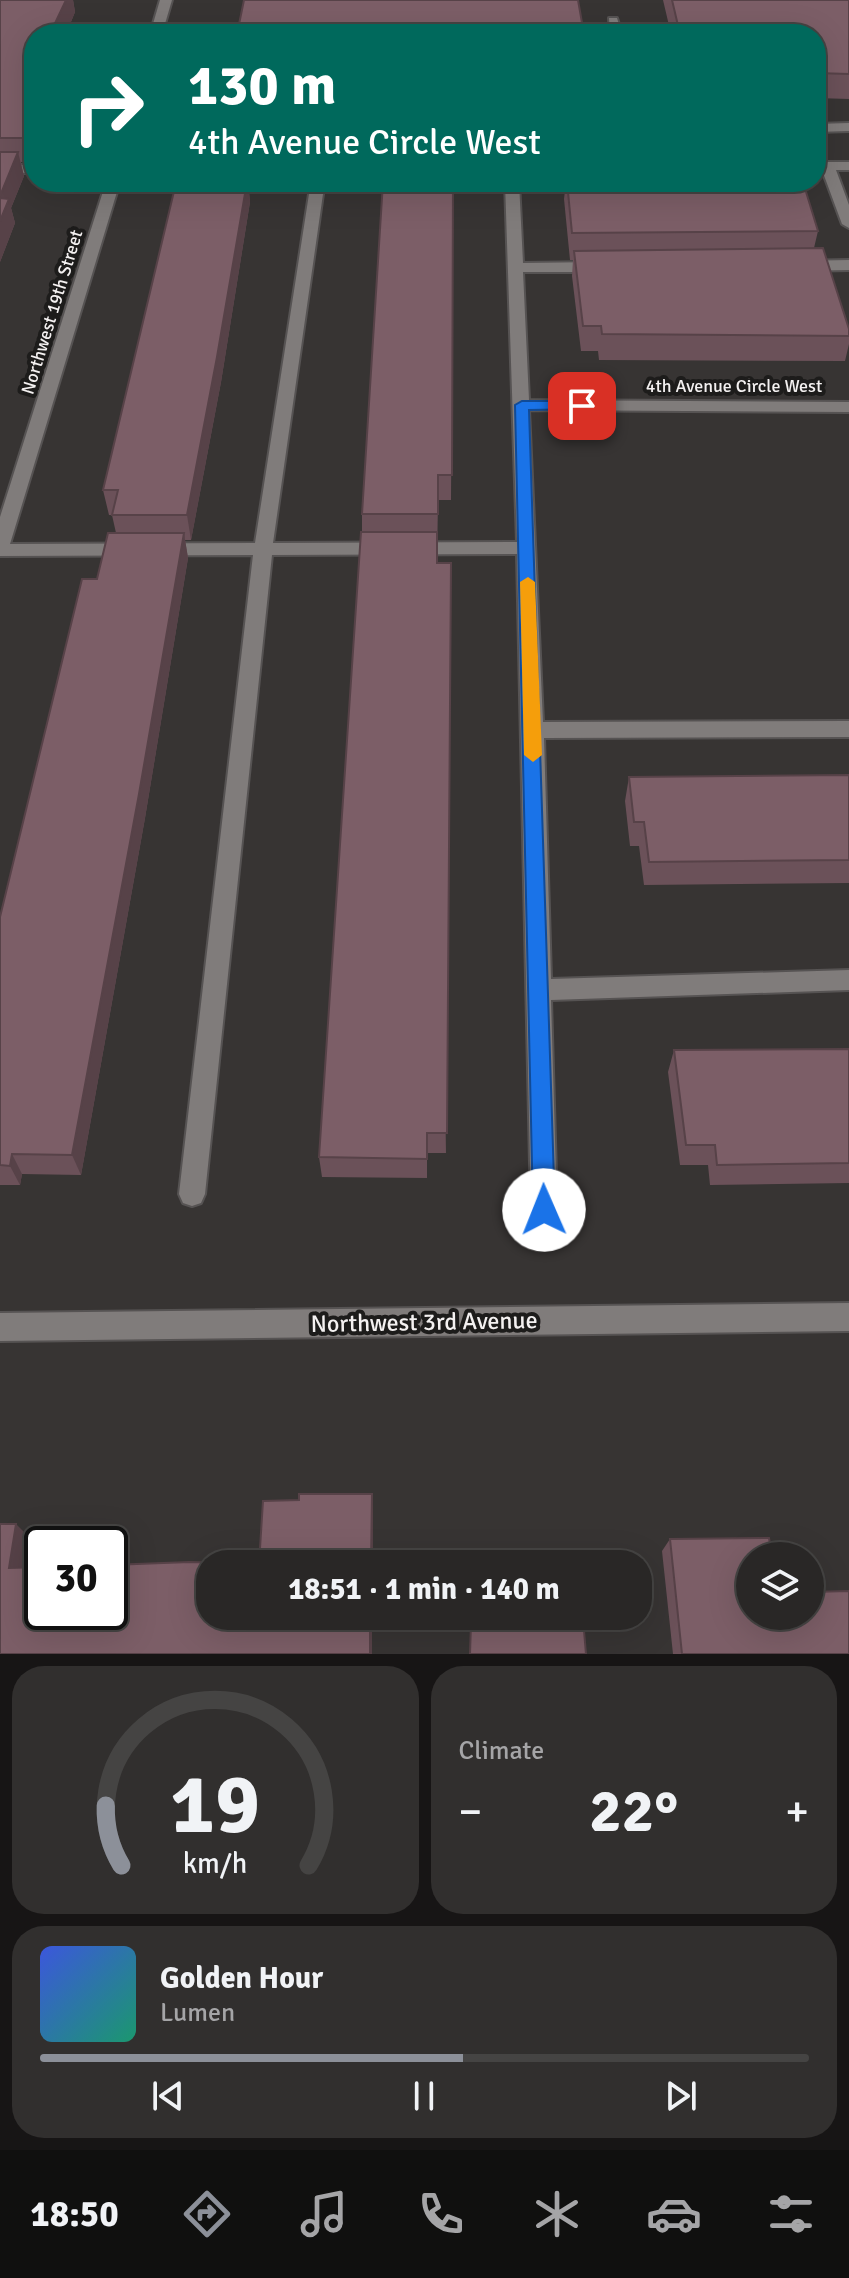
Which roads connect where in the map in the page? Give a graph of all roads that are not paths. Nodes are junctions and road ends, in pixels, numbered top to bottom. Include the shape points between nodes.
1 (166, 0) edge
2 (159, 24) edge
3 (849, 127) edge
4 (826, 128) edge
5 (826, 166) edge
6 (849, 166) edge
7 (0, 169) edge
8 (24, 169) edge
9 (826, 175) edge
10 (110, 192) edge
11 (512, 192) edge
12 (316, 194) dead end
13 (849, 224) edge
14 (849, 265) edge
15 (611, 266) edge
16 (786, 266) edge
17 (516, 268) junction
18 (522, 405) junction
19 (849, 407) edge
20 (8, 496) edge
21 (0, 548) edge
22 (526, 548) junction
23 (263, 549) junction
24 (849, 729) edge
25 (533, 730) junction
26 (849, 980) edge
27 (539, 990) junction
28 (192, 1194) dead end
29 (544, 1210) dead end
30 (849, 1317) edge
31 (0, 1327) edge

1 - 2 street
3 - 4 street
5 - 6 street
7 - 8 street
9 - 13 street
10 - 20 street, Northwest 19th Street
11 - 17 street
12 - 23 street
14 - 16 street
15 - 17 street
17 - 18 street
18 - 19 street, 4th Avenue Circle West
18 - 22 street
20 - 21 street, Northwest 19th Street
21 - 23 street
22 - 23 street
22 - 25 street
23 - 28 street
24 - 25 street
25 - 27 street
26 - 27 street
27 - 29 street
30 - 31 street, Northwest 3rd Avenue

